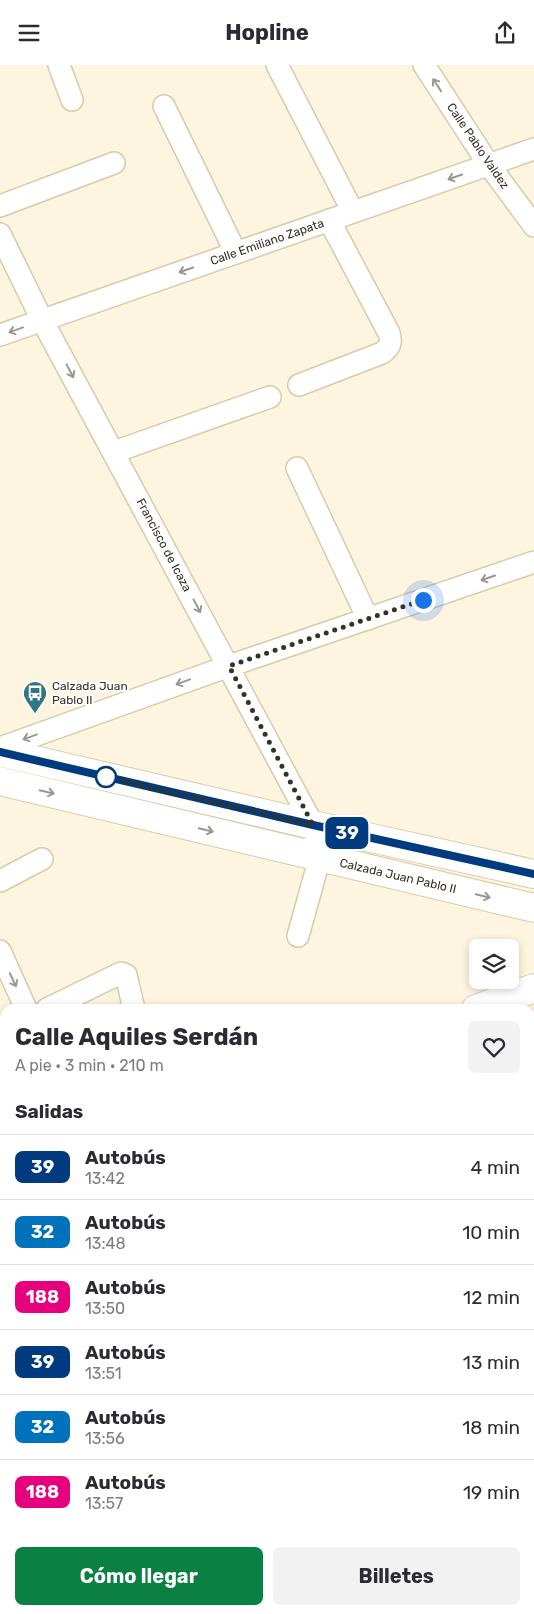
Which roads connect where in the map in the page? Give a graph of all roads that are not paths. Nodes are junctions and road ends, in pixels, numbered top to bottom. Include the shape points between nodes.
1 (59, 65) edge
2 (277, 65) edge
3 (424, 65) edge
4 (72, 100) dead end
5 (164, 106) dead end
6 (534, 149) edge
7 (114, 163) dead end
8 (489, 165) junction
9 (0, 206) edge
10 (353, 212) junction
11 (330, 220) junction
12 (534, 226) edge
13 (0, 234) edge
14 (236, 253) junction
15 (42, 320) junction
16 (0, 335) edge
17 (299, 385) dead end
18 (270, 397) dead end
19 (114, 452) junction
20 (296, 468) dead end
21 (534, 562) edge
22 (368, 619) junction
23 (229, 666) junction
24 (0, 748) edge
25 (0, 752) edge
26 (0, 781) edge
27 (313, 825) junction
28 (320, 857) junction
29 (42, 859) dead end
30 (534, 874) edge
31 (0, 881) edge
32 (534, 908) edge
33 (298, 936) dead end
34 (0, 951) edge
35 (534, 989) edge
36 (24, 1004) edge
37 (57, 1004) edge
38 (133, 1004) edge
39 (490, 1004) edge

1 - 4 street
2 - 10 street
8 -> 3 street, Calle Pablo Valdez
5 - 14 street
6 - 8 street, Calle Emiliano Zapata
7 - 9 street
8 -> 10 street, Calle Emiliano Zapata
8 - 12 street, Calle Pablo Valdez
10 - 11 street, Calle Emiliano Zapata
11 - 14 street, Calle Emiliano Zapata
11 - 17 street via 391,341 382,353
13 - 15 street, Francisco de Icaza
14 -> 15 street, Calle Emiliano Zapata
15 -> 16 street, Calle Emiliano Zapata
15 -> 19 street, Francisco de Icaza
18 - 19 street
19 -> 23 street, Francisco de Icaza
20 - 22 street
21 -> 22 street
22 - 23 street
23 -> 24 street
23 - 27 street, Francisco de Icaza
25 - 27 main road
26 -> 28 main road, Calzada Juan Pablo II
27 - 28 street, Francisco de Icaza
27 - 30 main road
28 -> 32 main road, Calzada Juan Pablo II
28 - 33 street
29 - 31 street
34 -> 36 street
35 - 39 main road
37 - 38 street via 121,973 126,975

